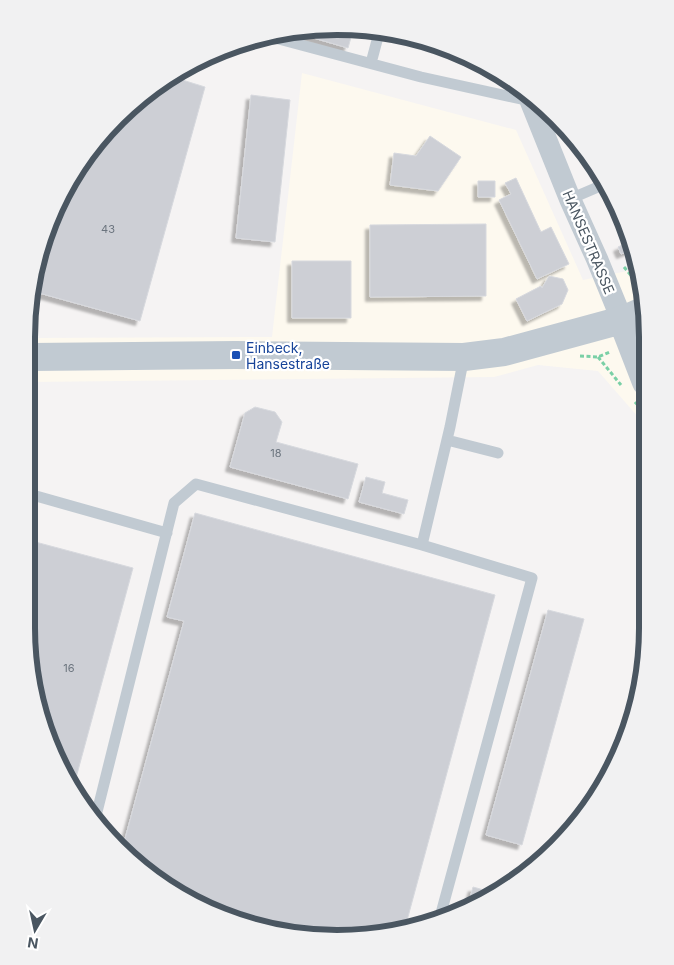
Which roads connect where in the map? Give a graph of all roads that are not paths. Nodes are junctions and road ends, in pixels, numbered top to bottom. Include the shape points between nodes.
1 (377, 38) edge
2 (283, 40) edge
3 (371, 63) junction
4 (524, 100) edge
5 (532, 107) edge
6 (599, 186) edge
7 (570, 199) junction
8 (634, 315) edge
9 (639, 343) edge
10 (35, 357) edge
11 (464, 358) junction
12 (447, 440) junction
13 (498, 453) dead end
14 (35, 496) edge
15 (167, 533) junction
16 (422, 545) junction
17 (97, 812) edge
18 (442, 911) edge

1 - 3 lane
2 - 3 lane
3 - 4 lane
5 - 7 street, HANSESTRASSE
6 - 7 lane
7 - 8 street, HANSESTRASSE via 597,259
8 - 9 street, HANSESTRASSE
8 - 11 street via 504,352
10 - 11 street
11 - 12 lane
12 - 13 lane
12 - 16 lane
14 - 15 lane
15 - 16 lane via 174,503 196,484
15 - 17 lane
16 - 18 lane via 532,578

